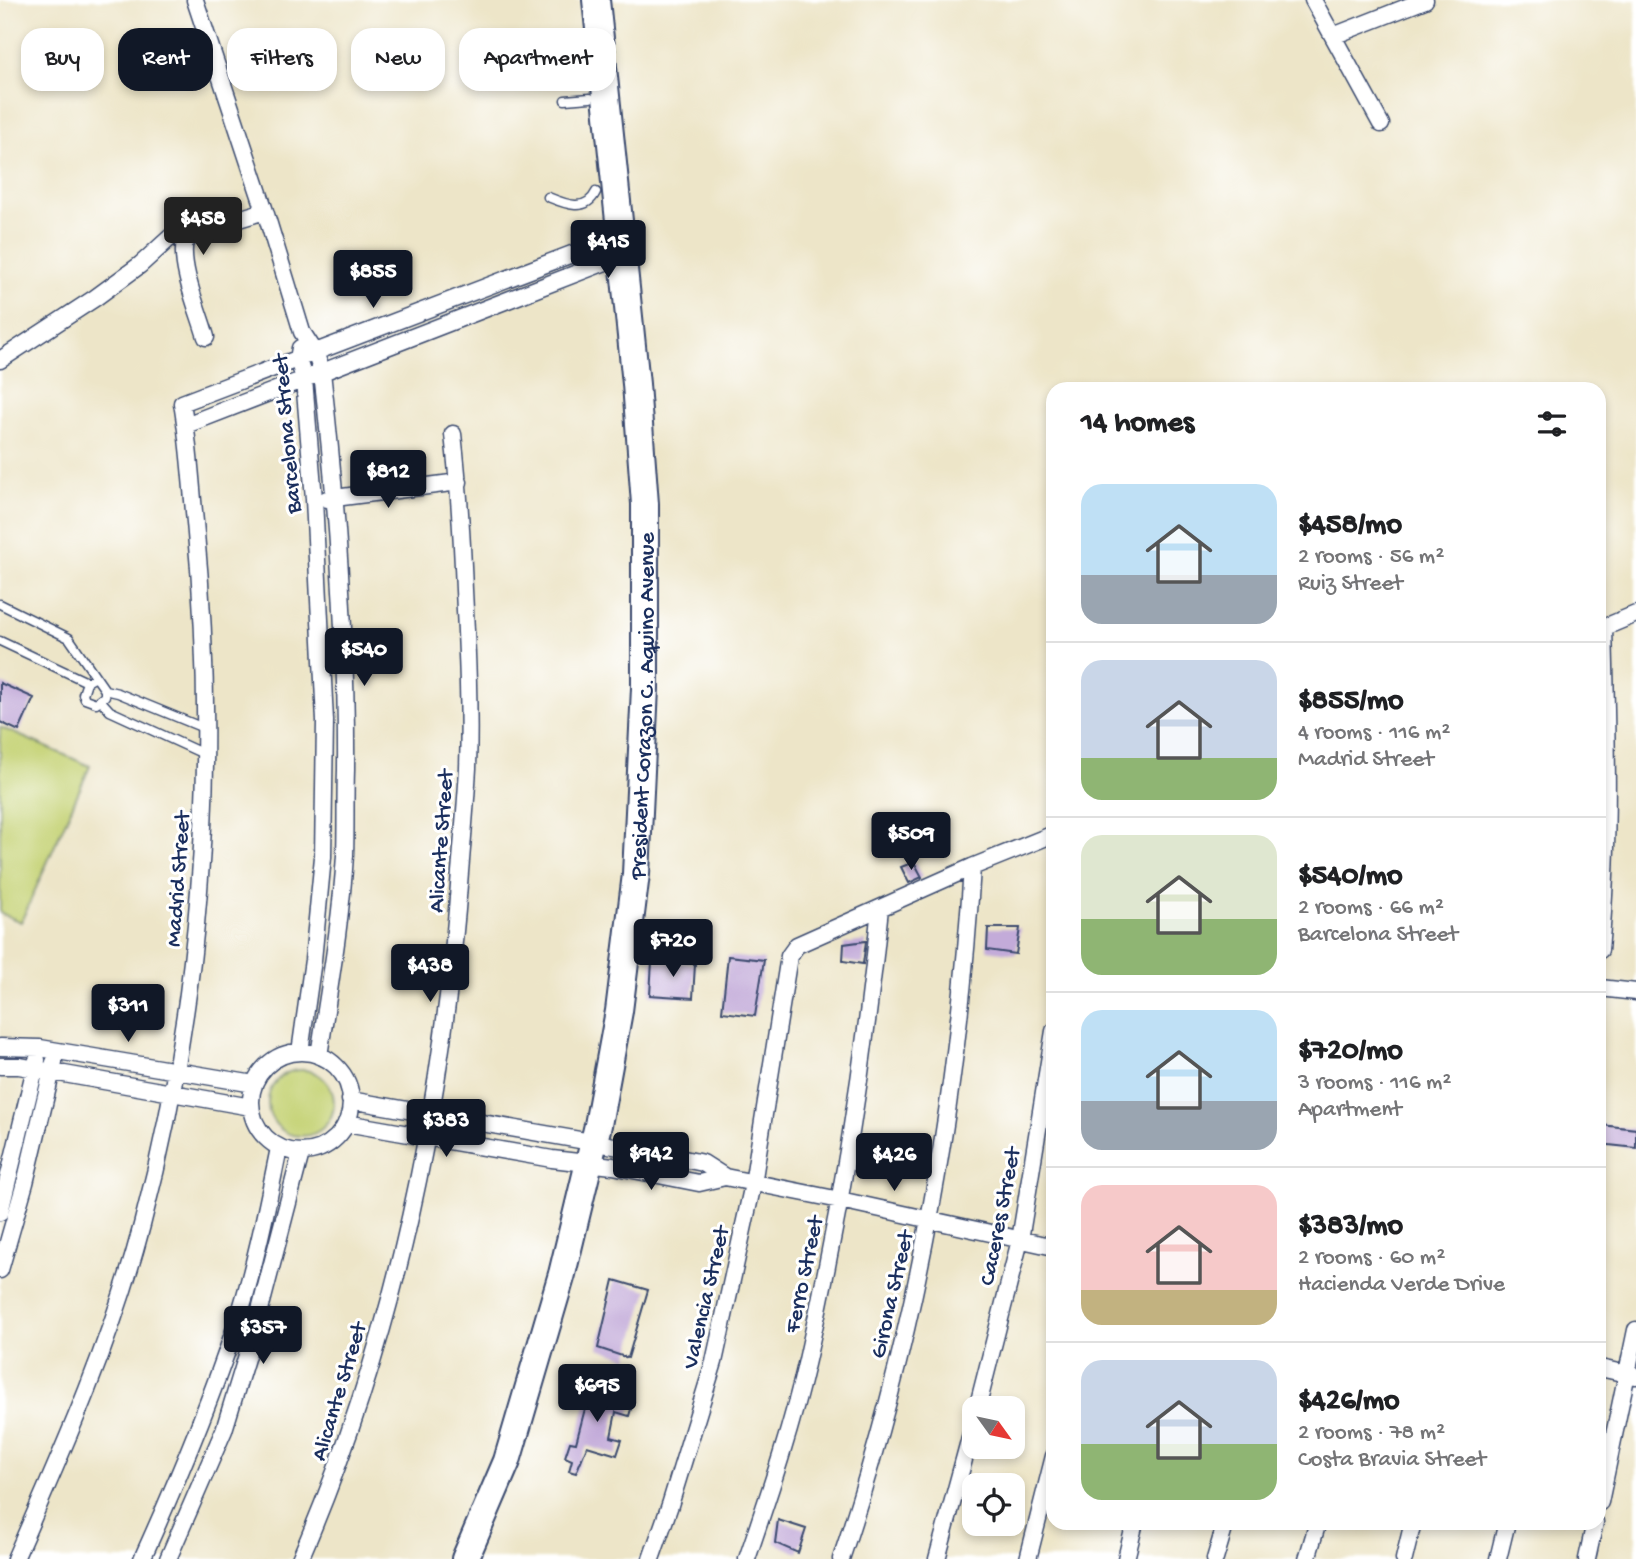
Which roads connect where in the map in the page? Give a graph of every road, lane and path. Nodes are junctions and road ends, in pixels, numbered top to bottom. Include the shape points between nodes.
1 (195, 0) edge
2 (596, 0) edge
3 (1313, 0) edge
4 (1425, 0) edge
5 (1333, 36) junction
6 (590, 98) dead end
7 (565, 100) dead end
8 (1381, 124) dead end
9 (596, 192) dead end
10 (548, 197) dead end
11 (265, 211) junction
12 (197, 233) junction
13 (620, 246) junction
14 (302, 332) junction
15 (206, 337) dead end
16 (316, 352) junction
17 (298, 359) junction
18 (0, 360) edge
19 (322, 372) junction
20 (304, 379) junction
21 (186, 425) junction
22 (453, 435) dead end
23 (459, 482) junction
24 (336, 498) junction
25 (314, 499) junction
26 (0, 604) edge
27 (1636, 614) edge
28 (1606, 627) edge
29 (0, 641) edge
30 (96, 677) junction
31 (88, 682) junction
32 (105, 690) junction
33 (101, 701) junction
34 (206, 729) junction
35 (1606, 729) edge
36 (207, 755) junction
37 (1046, 837) edge
38 (1606, 842) edge
39 (972, 867) junction
40 (880, 908) junction
41 (1606, 989) edge
42 (1636, 992) edge
43 (0, 1047) edge
44 (48, 1049) junction
45 (300, 1052) junction
46 (319, 1056) junction
47 (0, 1066) edge
48 (44, 1070) junction
49 (177, 1071) junction
50 (254, 1084) junction
51 (1046, 1086) edge
52 (172, 1092) junction
53 (351, 1100) junction
54 (251, 1107) junction
55 (431, 1114) junction
56 (346, 1123) junction
57 (427, 1137) junction
58 (279, 1148) junction
59 (592, 1152) junction
60 (301, 1153) junction
61 (753, 1184) junction
62 (840, 1200) junction
63 (0, 1212) edge
64 (930, 1219) junction
65 (1020, 1241) junction
66 (4, 1246) edge
67 (1046, 1246) edge
68 (0, 1270) edge
69 (1636, 1330) edge
70 (1606, 1369) edge
71 (1632, 1375) edge
72 (980, 1396) edge
73 (964, 1460) edge
74 (1606, 1478) edge
75 (1046, 1488) edge
76 (1133, 1530) edge
77 (1224, 1530) edge
78 (1316, 1530) edge
79 (1411, 1530) edge
80 (1505, 1530) edge
81 (1593, 1530) edge
82 (15, 1559) edge
83 (142, 1559) edge
84 (168, 1559) edge
85 (300, 1559) edge
86 (465, 1559) edge
87 (651, 1559) edge
88 (747, 1559) edge
89 (841, 1559) edge
90 (937, 1559) edge
91 (1028, 1559) edge
92 (1126, 1559) edge
93 (1215, 1559) edge
94 (1307, 1559) edge
95 (1404, 1559) edge
96 (1498, 1559) edge
97 (1587, 1559) edge

1 - 11 street
2 - 13 main road, President Corazon C. Aquino Avenue
3 - 5 street
4 - 5 street
5 - 8 street
6 - 7 lane
9 - 10 lane via 586,205 567,205
11 - 12 street
11 - 14 street
12 - 15 street via 185,241 183,250
12 - 18 street via 173,235 95,298
13 - 16 street, Madrid Street
13 - 19 street
13 - 59 main road, President Corazon C. Aquino Avenue via 645,504 645,688 636,874 619,1011
14 - 16 street, Barcelona Street
14 - 17 street, Barcelona Street
16 - 17 street, Madrid Street
16 - 19 street, Barcelona Street
17 - 20 street, Barcelona Street
17 - 21 street, Madrid Street via 182,403
19 - 20 street
19 - 24 street, Barcelona Street
20 - 21 street
20 - 25 street, Barcelona Street
21 - 34 street, Madrid Street via 205,646
22 - 23 street, Alicante Street
23 - 24 street
23 - 55 street, Alicante Street via 468,767 449,996
24 - 25 street
24 - 46 street, Barcelona Street via 343,593 345,856
25 - 45 street, Barcelona Street via 325,721 323,857
26 - 30 lane via 68,638
27 - 28 street
29 - 31 lane
30 - 31 lane
30 - 32 lane
31 - 33 lane via 83,688 85,699
32 - 33 lane
32 - 34 lane
33 - 36 lane via 110,711
34 - 36 street, Madrid Street
35 - 38 street
36 - 49 street, Madrid Street via 191,974
37 - 39 street
39 - 40 street
39 - 64 street, Girona Street via 953,1087
40 - 61 street, Valencia Street via 797,945 789,956
40 - 62 street, Ferro Street
41 - 42 street
43 - 44 street
44 - 48 street
44 - 49 street
45 - 46 street
45 - 50 street via 277,1058
46 - 53 street via 338,1069
47 - 48 street
48 - 52 street
48 - 63 street
48 - 66 street
49 - 50 street
49 - 52 street, Madrid Street
50 - 54 street
51 - 65 street, Caceres Street
52 - 54 street
52 - 82 street, Madrid Street via 142,1228 113,1317 70,1433
53 - 55 street
53 - 56 street
54 - 58 street via 260,1131
55 - 57 street, Alicante Street
55 - 59 street
56 - 57 street
56 - 60 street via 328,1144
57 - 59 street via 552,1158
57 - 85 street, Alicante Street via 400,1262 358,1408
58 - 60 street
58 - 83 street via 260,1240 236,1323 202,1421
59 - 61 street via 699,1183 725,1177
59 - 86 main road, President Corazon C. Aquino Avenue via 527,1400 507,1461
60 - 84 street via 224,1430
61 - 62 street
61 - 87 street, Valencia Street via 714,1362
62 - 64 street
62 - 88 street, Ferro Street via 807,1363
64 - 65 street
64 - 89 street, Girona Street via 896,1371
65 - 67 street
65 - 72 street, Caceres Street
66 - 68 street
69 - 71 street
70 - 71 street
71 - 74 street
73 - 90 street
75 - 91 street
76 - 92 street
77 - 93 street
78 - 94 street
79 - 95 street
80 - 96 street
81 - 97 street

